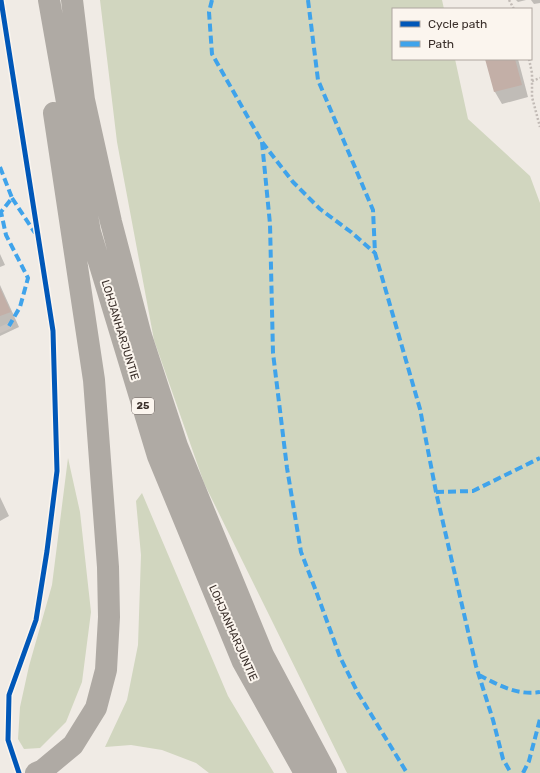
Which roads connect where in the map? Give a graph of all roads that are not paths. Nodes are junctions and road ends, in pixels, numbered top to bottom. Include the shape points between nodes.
1 (72, 0) edge
2 (50, 8) edge
3 (9, 326) dead end
4 (0, 330) edge
5 (36, 773) edge
6 (305, 773) edge
7 (326, 773) edge

1 - 7 highway, LOHJANHARJUNTIE / 25 via 84,100 140,336 177,446 263,655
2 - 5 highway via 47,67 94,380 108,567 109,617 106,670 96,708 73,745
2 - 6 highway, LOHJANHARJUNTIE / 25 via 90,232 158,456 243,662
3 - 4 lane

